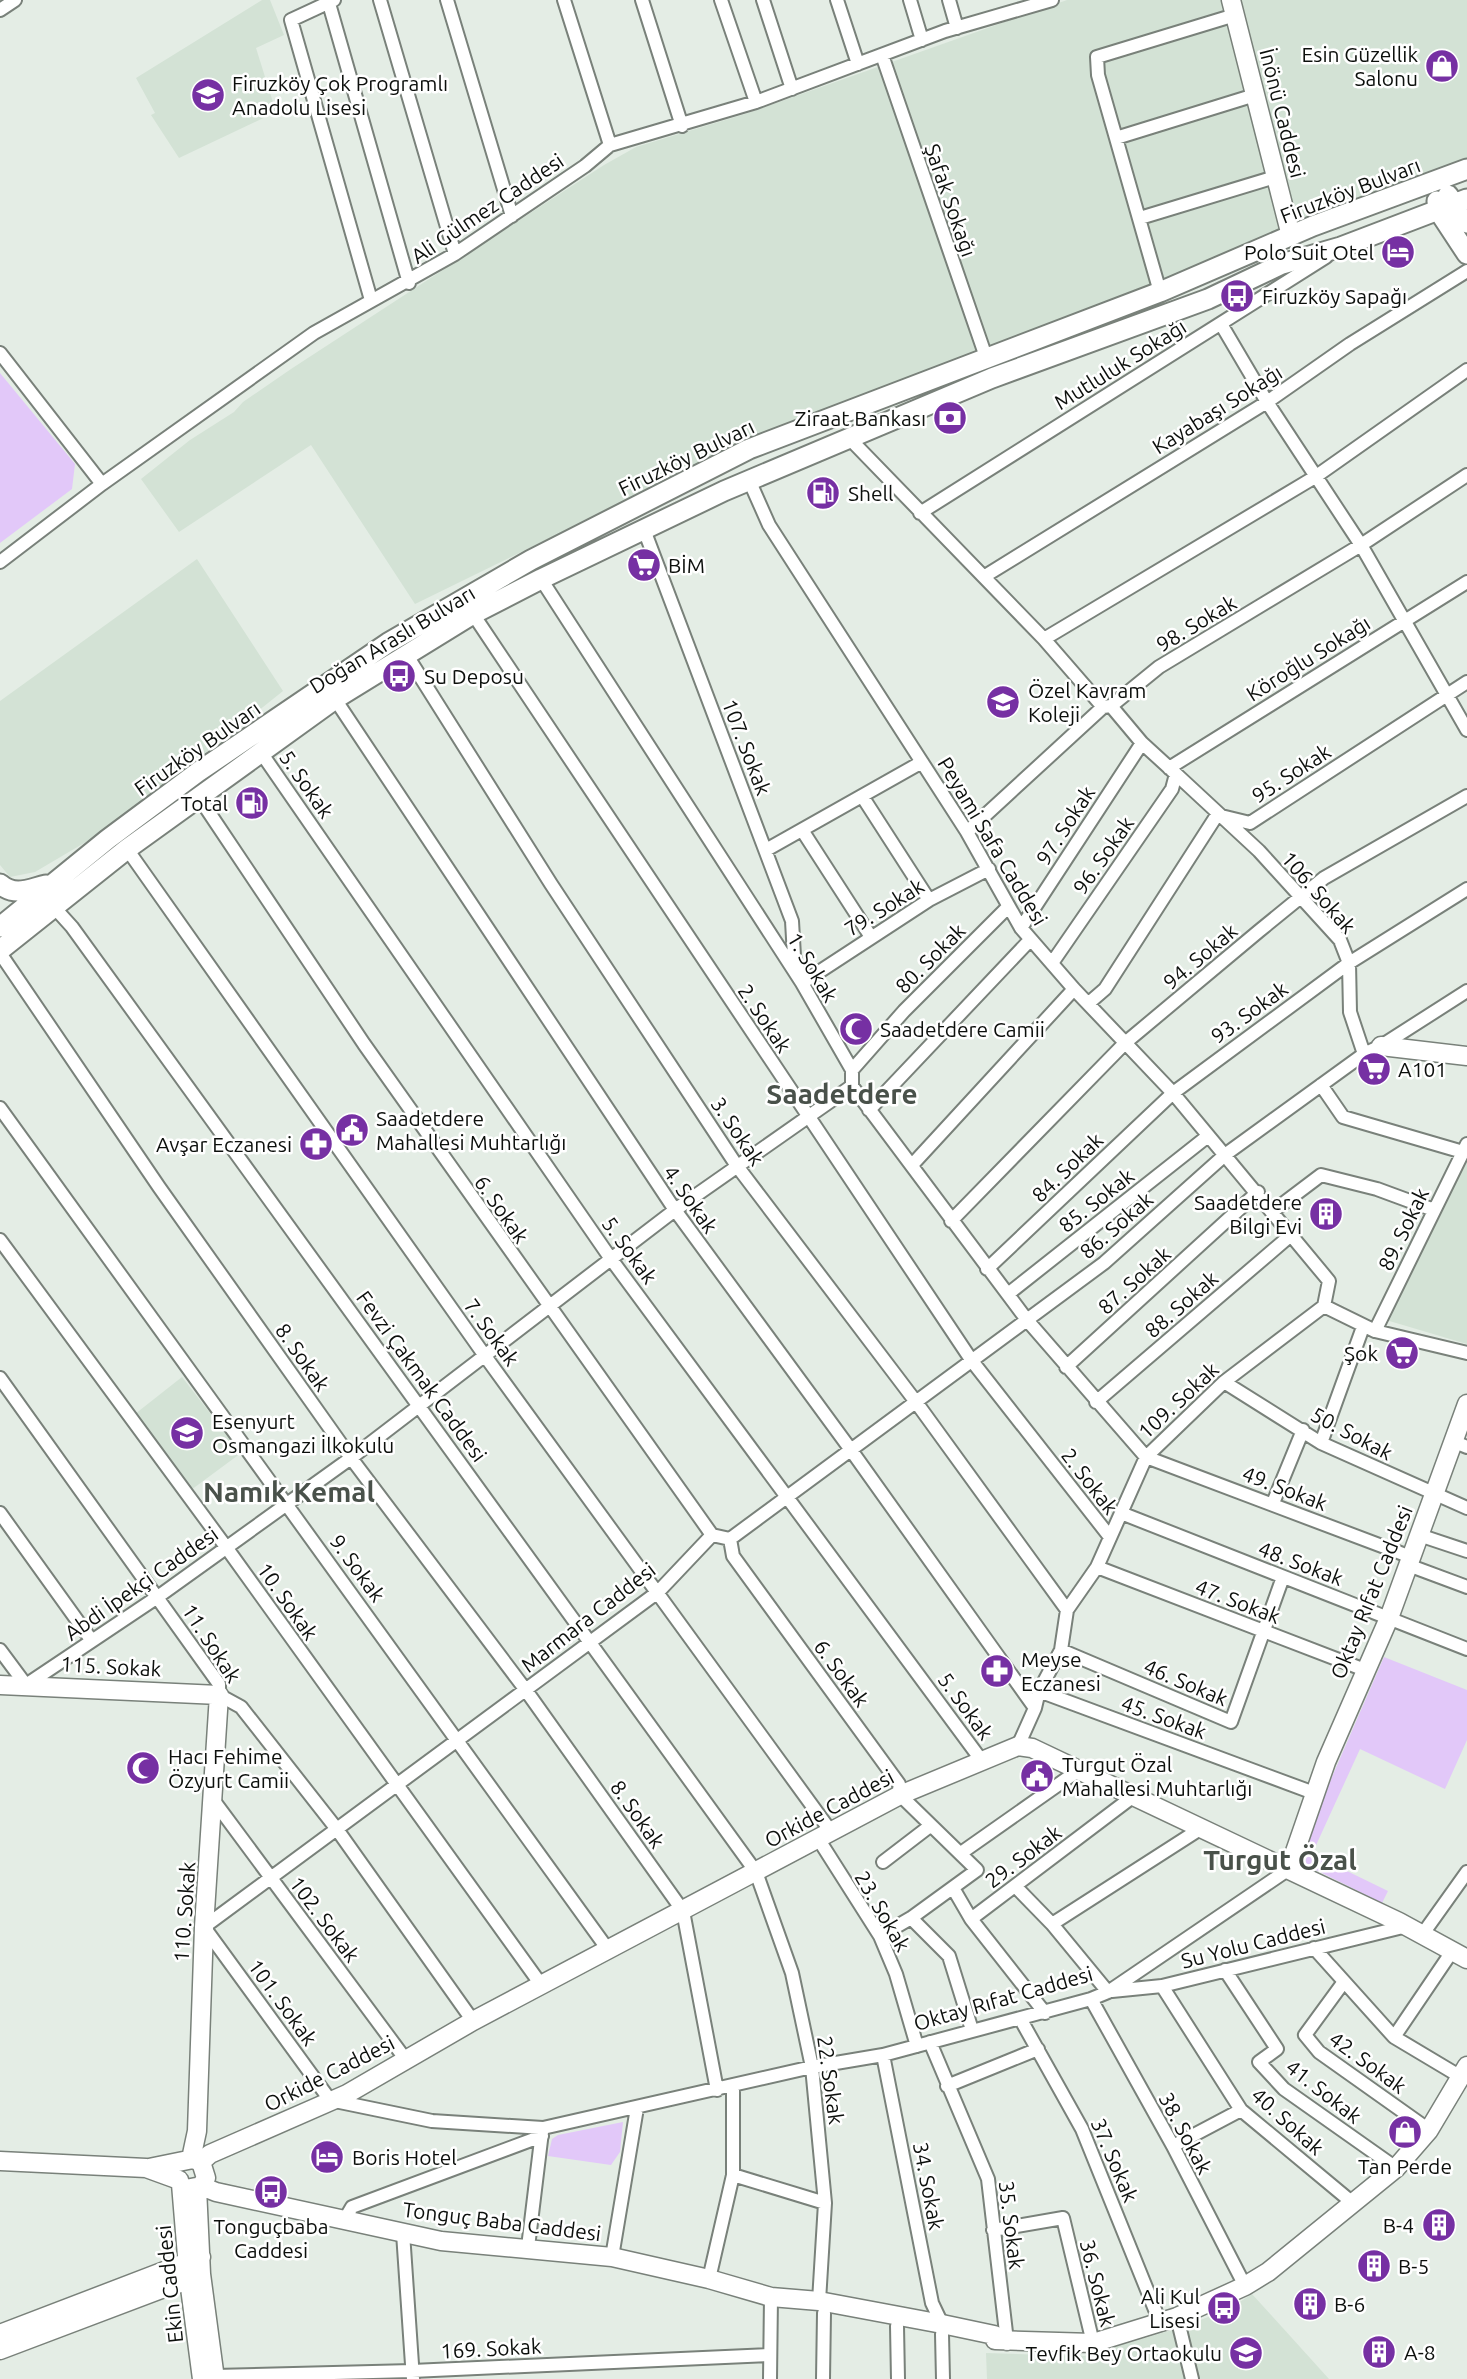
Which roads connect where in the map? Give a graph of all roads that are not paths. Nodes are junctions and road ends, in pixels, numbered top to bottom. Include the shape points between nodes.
1 (15, 0) edge
2 (380, 0) edge
3 (447, 0) edge
4 (564, 0) edge
5 (642, 0) edge
6 (721, 0) edge
7 (763, 0) edge
8 (837, 0) edge
9 (909, 0) edge
10 (949, 0) edge
11 (1052, 0) edge
12 (330, 1) edge
13 (1022, 4) edge
14 (1233, 8) edge
15 (0, 10) edge
16 (957, 28) junction
17 (922, 40) junction
18 (882, 55) junction
19 (858, 64) junction
20 (792, 89) junction
21 (1255, 95) junction
22 (756, 103) junction
23 (682, 126) junction
24 (1116, 138) junction
25 (610, 145) junction
26 (1467, 169) edge
27 (1275, 177) junction
28 (1467, 178) edge
29 (1445, 198) edge
30 (512, 216) junction
31 (1140, 218) junction
32 (1467, 223) edge
33 (1291, 236) junction
34 (1331, 250) junction
35 (456, 254) junction
36 (1467, 254) edge
37 (1467, 271) edge
38 (409, 283) junction
39 (1160, 292) junction
40 (371, 300) junction
41 (1221, 324) junction
42 (0, 353) edge
43 (986, 357) junction
44 (1467, 370) edge
45 (1267, 402) junction
46 (829, 418) junction
47 (849, 438) junction
48 (718, 464) junction
49 (774, 470) junction
50 (1467, 475) edge
51 (1315, 477) junction
52 (749, 480) junction
53 (102, 484) junction
54 (759, 498) junction
55 (920, 513) junction
56 (643, 527) junction
57 (618, 540) junction
58 (1361, 545) junction
59 (0, 562) edge
60 (985, 576) junction
61 (541, 579) junction
62 (1467, 582) edge
63 (474, 614) junction
64 (1403, 622) junction
65 (1044, 639) junction
66 (406, 654) junction
67 (1467, 681) edge
68 (1446, 695) junction
69 (335, 699) junction
70 (1107, 707) junction
71 (1467, 730) edge
72 (1142, 743) junction
73 (260, 751) junction
74 (922, 762) junction
75 (1173, 771) junction
76 (198, 796) junction
77 (862, 796) junction
78 (1467, 796) edge
79 (1217, 815) junction
80 (802, 830) junction
81 (967, 832) junction
82 (127, 849) junction
83 (766, 850) junction
84 (989, 869) junction
85 (54, 883) junction
86 (0, 884) edge
87 (1467, 889) edge
88 (1299, 899) junction
89 (929, 900) junction
90 (0, 903) edge
91 (53, 906) junction
92 (1009, 907) junction
93 (0, 917) edge
94 (0, 927) edge
95 (1021, 928) junction
96 (871, 937) junction
97 (1030, 940) junction
98 (0, 951) edge
99 (1052, 963) junction
100 (1349, 963) junction
101 (802, 983) junction
102 (1073, 989) junction
103 (1467, 991) edge
104 (1090, 1002) junction
105 (1125, 1043) junction
106 (1381, 1046) junction
107 (1364, 1054) junction
108 (1467, 1056) edge
109 (852, 1070) junction
110 (1321, 1085) junction
111 (852, 1086) junction
112 (1173, 1093) junction
113 (0, 1108) edge
114 (869, 1110) junction
115 (808, 1117) junction
116 (1208, 1136) junction
117 (1465, 1148) edge
118 (1226, 1154) junction
119 (912, 1165) junction
120 (737, 1166) junction
121 (1258, 1192) junction
122 (675, 1210) junction
123 (1434, 1210) junction
124 (1272, 1212) junction
125 (951, 1221) junction
126 (1291, 1235) junction
127 (0, 1240) edge
128 (611, 1259) junction
129 (987, 1269) junction
130 (1008, 1294) junction
131 (1324, 1306) junction
132 (548, 1307) junction
133 (1027, 1321) junction
134 (1369, 1329) junction
135 (1467, 1353) edge
136 (485, 1356) junction
137 (972, 1361) junction
138 (1066, 1367) junction
139 (0, 1378) edge
140 (1224, 1382) junction
141 (916, 1402) junction
142 (1096, 1402) junction
143 (1467, 1404) edge
144 (420, 1405) junction
145 (1303, 1430) junction
146 (1321, 1443) junction
147 (1460, 1444) edge
148 (851, 1450) junction
149 (1146, 1457) junction
150 (351, 1458) junction
151 (1434, 1495) junction
152 (788, 1496) junction
153 (288, 1503) junction
154 (1273, 1503) junction
155 (1467, 1508) edge
156 (0, 1513) edge
157 (1121, 1513) junction
158 (712, 1535) junction
159 (1419, 1535) junction
160 (1110, 1537) junction
161 (730, 1539) junction
162 (226, 1547) junction
163 (1467, 1551) edge
164 (1409, 1561) junction
165 (1097, 1567) junction
166 (1283, 1577) junction
167 (1467, 1587) edge
168 (658, 1592) junction
169 (159, 1596) junction
170 (1067, 1610) junction
171 (1389, 1618) junction
172 (1264, 1631) junction
173 (92, 1641) junction
174 (591, 1641) junction
175 (1467, 1648) edge
176 (0, 1650) edge
177 (1061, 1650) junction
178 (1365, 1671) junction
179 (0, 1685) edge
180 (26, 1685) junction
181 (525, 1689) junction
182 (1039, 1691) junction
183 (219, 1695) junction
184 (1035, 1708) junction
185 (458, 1739) junction
186 (1018, 1746) junction
187 (982, 1760) junction
188 (1079, 1770) junction
189 (395, 1785) junction
190 (1314, 1793) junction
191 (900, 1795) junction
192 (1131, 1798) junction
193 (214, 1801) junction
194 (930, 1826) junction
195 (336, 1828) junction
196 (1200, 1829) junction
197 (826, 1836) junction
198 (961, 1853) junction
199 (883, 1863) dead end
200 (1289, 1870) junction
201 (756, 1872) junction
202 (1467, 1872) edge
203 (271, 1878) junction
204 (1015, 1886) junction
205 (953, 1888) junction
206 (683, 1911) junction
207 (911, 1918) junction
208 (971, 1919) junction
209 (1052, 1924) junction
210 (204, 1927) junction
211 (1415, 1930) junction
212 (880, 1936) junction
213 (1314, 1948) junction
214 (609, 1951) junction
215 (1460, 1954) edge
216 (1226, 1970) junction
217 (1343, 1983) junction
218 (542, 1986) junction
219 (1162, 1986) junction
220 (1108, 1992) junction
221 (1091, 1999) junction
222 (1045, 2013) junction
223 (1021, 2020) junction
224 (473, 2021) junction
225 (972, 2030) junction
226 (1394, 2036) junction
227 (930, 2042) junction
228 (917, 2046) junction
229 (1038, 2049) junction
230 (883, 2054) junction
231 (406, 2060) junction
232 (812, 2067) junction
233 (1464, 2072) edge
234 (733, 2085) junction
235 (947, 2086) junction
236 (717, 2090) junction
237 (330, 2100) junction
238 (637, 2108) junction
239 (1241, 2109) junction
240 (1430, 2130) junction
241 (542, 2132) junction
242 (1173, 2146) junction
243 (0, 2161) edge
244 (1396, 2168) junction
245 (194, 2173) junction
246 (733, 2175) junction
247 (825, 2203) junction
248 (1354, 2204) junction
249 (345, 2219) junction
250 (993, 2230) junction
251 (403, 2233) junction
252 (528, 2247) junction
253 (612, 2257) junction
254 (194, 2268) junction
255 (709, 2279) junction
256 (1245, 2286) junction
257 (771, 2297) junction
258 (821, 2307) junction
259 (1168, 2319) junction
260 (897, 2326) junction
261 (942, 2329) junction
262 (0, 2334) edge
263 (1007, 2341) junction
264 (1093, 2343) junction
265 (0, 2350) edge
266 (769, 2355) junction
267 (412, 2375) edge
268 (211, 2378) edge
269 (770, 2379) edge
270 (824, 2379) edge
271 (898, 2379) edge
272 (943, 2379) edge
273 (1192, 2379) edge

1 - 15 street
2 - 35 street
3 - 30 street
4 - 25 street
5 - 23 street
6 - 22 street
7 - 20 street
8 - 19 street
9 - 17 street
10 - 16 street
11 - 13 street, Ali Gülmez Caddesi
12 - 38 street
12 - 40 street via 291,20
13 - 16 street, Ali Gülmez Caddesi
14 - 21 street, İnönü Caddesi
14 - 24 street via 1097,57
16 - 17 street, Ali Gülmez Caddesi
17 - 18 street, Ali Gülmez Caddesi
18 - 19 street, Ali Gülmez Caddesi
18 - 43 street, Şafak Sokağı
19 - 20 street, Ali Gülmez Caddesi
20 - 22 street, Ali Gülmez Caddesi
21 - 24 street
21 - 27 street, İnönü Caddesi
22 - 23 street, Ali Gülmez Caddesi
23 - 25 street, Ali Gülmez Caddesi
24 - 31 street
25 - 30 street, Ali Gülmez Caddesi
26 - 29 main road, Firuzköy Bulvarı
27 - 31 street
27 - 33 street, İnönü Caddesi
28 - 29 main road
29 - 32 main road
29 - 33 main road, Firuzköy Bulvarı
29 - 34 main road, Firuzköy Bulvarı
29 - 36 main road
30 - 35 street, Ali Gülmez Caddesi
31 - 39 street
33 - 34 main road
33 - 39 main road, Firuzköy Bulvarı
34 - 41 street, Mutluluk Sokağı
34 - 47 main road, Firuzköy Bulvarı via 1282,264 1208,299
35 - 38 street, Ali Gülmez Caddesi
37 - 45 street, Kayabaşı Sokağı
38 - 40 street, Ali Gülmez Caddesi
39 - 43 main road, Firuzköy Bulvarı
40 - 53 street, Ali Gülmez Caddesi via 314,333
41 - 45 street
41 - 55 street, Mutluluk Sokağı
42 - 53 street
43 - 46 main road, Firuzköy Bulvarı
44 - 51 street
45 - 51 street
45 - 60 street, Kayabaşı Sokağı
46 - 48 main road, Firuzköy Bulvarı
46 - 52 main road via 820,427 755,459
47 - 49 main road, Doğan Araslı Bulvarı
47 - 55 street
48 - 57 main road via 728,468 723,480 642,515
48 - 85 main road, Firuzköy Bulvarı via 531,560 388,643 198,772
49 - 52 main road, Doğan Araslı Bulvarı
49 - 54 street
50 - 58 street, 98. Sokak
51 - 58 street
51 - 65 street
52 - 54 street, Peyami Safa Caddesi
52 - 56 main road, Doğan Araslı Bulvarı
53 - 59 street, Ali Gülmez Caddesi
54 - 74 street, Peyami Safa Caddesi via 769,524
55 - 60 street, 106. Sokak
56 - 57 main road, Doğan Araslı Bulvarı
56 - 83 street, 107. Sokak
57 - 61 main road, Doğan Araslı Bulvarı
58 - 64 street
58 - 70 street, 98. Sokak via 1159,667
60 - 65 street, 106. Sokak
61 - 63 main road, Doğan Araslı Bulvarı
61 - 101 street, 1. Sokak
62 - 64 street, Köroğlu Sokağı
63 - 66 main road, Doğan Araslı Bulvarı
63 - 115 street, 2. Sokak
64 - 68 street
64 - 75 street, Köroğlu Sokağı
65 - 70 street, 106. Sokak
66 - 69 main road, Doğan Araslı Bulvarı
66 - 120 street, 3. Sokak
67 - 68 street, 95. Sokak
68 - 71 street
68 - 79 street, 95. Sokak via 1250,823
69 - 73 main road, Doğan Araslı Bulvarı
69 - 122 street, 4. Sokak
70 - 72 street, 106. Sokak
70 - 81 street, 98. Sokak
72 - 75 street, 106. Sokak
72 - 95 street, 97. Sokak
73 - 76 main road, Doğan Araslı Bulvarı
73 - 128 street, 5. Sokak
74 - 77 street
74 - 81 street, Peyami Safa Caddesi
75 - 79 street, 106. Sokak
75 - 99 street, 96. Sokak via 1172,789
76 - 82 main road, Doğan Araslı Bulvarı
76 - 132 street, 6. Sokak
77 - 80 street
77 - 89 street
78 - 88 street, 94. Sokak via 1324,878
79 - 88 street, 106. Sokak via 1259,851
79 - 104 street via 1105,989
80 - 83 street
80 - 96 street
81 - 84 street, Peyami Safa Caddesi
82 - 91 main road, Doğan Araslı Bulvarı
82 - 136 street, 7. Sokak
83 - 101 street, 107. Sokak via 792,921 794,956
84 - 89 street, 79. Sokak
84 - 92 street, Peyami Safa Caddesi
85 - 86 main road via 18,892
85 - 94 main road, Firuzköy Bulvarı
87 - 100 street, 93. Sokak
88 - 100 street, 106. Sokak via 1340,940
88 - 105 street, 94. Sokak
89 - 96 street, 79. Sokak
90 - 93 main road
91 - 98 main road, Doğan Araslı Bulvarı
91 - 144 street, Fevzi Çakmak Caddesi
92 - 95 street, Peyami Safa Caddesi
92 - 109 street, 80. Sokak
95 - 97 street, Peyami Safa Caddesi
96 - 101 street, 79. Sokak
97 - 99 street, Peyami Safa Caddesi
97 - 114 street
98 - 150 street, 8. Sokak via 159,1187
99 - 102 street, Peyami Safa Caddesi
100 - 107 street, 106. Sokak via 1350,1012
100 - 112 street, 93. Sokak
101 - 109 street, 1. Sokak
102 - 104 street, Peyami Safa Caddesi
102 - 119 street
103 - 106 street, 86. Sokak
104 - 105 street, Peyami Safa Caddesi
105 - 112 street, Peyami Safa Caddesi
105 - 125 street, 94. Sokak
106 - 107 street, 86. Sokak
106 - 108 street
107 - 110 street, 86. Sokak
109 - 111 street, 1. Sokak
110 - 117 street via 1343,1117
110 - 118 street, 86. Sokak
111 - 114 street
111 - 115 street, Abdi İpekçi Caddesi
112 - 116 street, Peyami Safa Caddesi
112 - 129 street, 84. Sokak
113 - 153 street, 9. Sokak
114 - 119 street
115 - 120 street, Abdi İpekçi Caddesi
115 - 137 street, 2. Sokak
116 - 118 street, Peyami Safa Caddesi
116 - 130 street, 85. Sokak
117 - 123 street, 89. Sokak
118 - 121 street, Peyami Safa Caddesi
118 - 133 street, 86. Sokak via 1104,1263
119 - 125 street
120 - 122 street, Abdi İpekçi Caddesi
120 - 141 street, 3. Sokak
121 - 124 street, Peyami Safa Caddesi
121 - 138 street, 87. Sokak
122 - 128 street, Abdi İpekçi Caddesi
122 - 148 street, 4. Sokak
123 - 124 street via 1321,1175
123 - 134 street, 89. Sokak
124 - 126 street, Peyami Safa Caddesi
125 - 129 street
126 - 131 street, Peyami Safa Caddesi via 1329,1281
126 - 142 street, 88. Sokak
127 - 162 street, 10. Sokak
128 - 132 street, Abdi İpekçi Caddesi
128 - 152 street, 5. Sokak
129 - 130 street
130 - 133 street
131 - 134 street
131 - 140 street, 109. Sokak
132 - 136 street, Abdi İpekçi Caddesi
132 - 158 street, 6. Sokak
133 - 137 street
133 - 138 street
134 - 135 street
134 - 146 street, 89. Sokak
136 - 144 street, Abdi İpekçi Caddesi
136 - 168 street, 7. Sokak
137 - 141 street
137 - 160 street, 2. Sokak
138 - 142 street
139 - 169 street, 11. Sokak
140 - 145 street, 50. Sokak
140 - 149 street, 109. Sokak
141 - 148 street
141 - 170 street, 3. Sokak
142 - 149 street
143 - 147 street, Oktay Rıfat Caddesi
144 - 150 street, Abdi İpekçi Caddesi
144 - 174 street, Fevzi Çakmak Caddesi
145 - 146 street, 50. Sokak
145 - 154 street
146 - 151 street, 50. Sokak
147 - 151 street, Oktay Rıfat Caddesi
148 - 152 street
148 - 184 street, 4. Sokak
149 - 154 street, 49. Sokak
149 - 157 street, 109. Sokak
150 - 153 street, Abdi İpekçi Caddesi
150 - 181 street, 8. Sokak
151 - 155 street, 50. Sokak
151 - 159 street, Oktay Rıfat Caddesi
152 - 161 street
152 - 187 street, 5. Sokak
153 - 162 street, Abdi İpekçi Caddesi
153 - 185 street, 9. Sokak
154 - 164 street, 49. Sokak
156 - 173 street
157 - 160 street, 109. Sokak
157 - 166 street, 48. Sokak
158 - 161 street
158 - 168 street, Marmara Caddesi
159 - 163 street
159 - 164 street, Oktay Rıfat Caddesi
160 - 165 street, 109. Sokak
161 - 191 street, 6. Sokak via 733,1556 899,1784
162 - 169 street, Abdi İpekçi Caddesi
162 - 189 street, 10. Sokak
164 - 167 street, 49. Sokak
164 - 171 street, Oktay Rıfat Caddesi
165 - 170 street, 109. Sokak
165 - 172 street, 47. Sokak
166 - 171 street, 48. Sokak
166 - 172 street, 46. Sokak
168 - 174 street, Marmara Caddesi
168 - 197 street, 7. Sokak
169 - 173 street, Abdi İpekçi Caddesi
169 - 183 street, 11. Sokak via 219,1684
170 - 177 street, 109. Sokak
171 - 175 street, 48. Sokak
171 - 178 street, Oktay Rıfat Caddesi
172 - 177 street, 46. Sokak via 1231,1722
172 - 178 street, 47. Sokak
173 - 180 street, Abdi İpekçi Caddesi
174 - 181 street, Marmara Caddesi
174 - 201 street, Fevzi Çakmak Caddesi
176 - 180 street
177 - 182 street, 109. Sokak
178 - 190 street, Oktay Rıfat Caddesi
179 - 180 street, 115. Sokak
180 - 183 street, 115. Sokak
181 - 185 street, Marmara Caddesi
181 - 206 street, 8. Sokak
182 - 184 street, 109. Sokak
182 - 190 street, 45. Sokak
183 - 193 street, 110. Sokak
183 - 195 street, 11. Sokak via 242,1707
184 - 186 street, 109. Sokak
185 - 189 street, Marmara Caddesi
185 - 214 street, 9. Sokak
186 - 187 street, Orkide Caddesi
186 - 188 street
187 - 191 street, Orkide Caddesi
188 - 192 street
188 - 198 street
189 - 195 street, Marmara Caddesi
189 - 218 street, 10. Sokak
190 - 200 street, Oktay Rıfat Caddesi
191 - 194 street, 6. Sokak
191 - 197 street, Orkide Caddesi
192 - 196 street
192 - 204 street, 29. Sokak
193 - 203 street, 102. Sokak
193 - 210 street, 110. Sokak
194 - 198 street, 6. Sokak
194 - 199 street
195 - 203 street, Marmara Caddesi
195 - 224 street, 11. Sokak
196 - 200 street
196 - 209 street
197 - 201 street, Orkide Caddesi
197 - 212 street, 23. Sokak
198 - 205 street, 6. Sokak via 977,1870
200 - 211 street
200 - 220 street, Oktay Rıfat Caddesi
201 - 206 street, Orkide Caddesi
201 - 232 street, 22. Sokak via 792,1973
202 - 211 street
203 - 210 street, Marmara Caddesi
203 - 231 street, 102. Sokak
204 - 208 street, 29. Sokak
204 - 209 street
205 - 207 street
205 - 208 street
206 - 214 street, Orkide Caddesi
206 - 236 street
207 - 212 street
207 - 225 street via 949,1956
208 - 222 street
209 - 220 street
210 - 237 street, 101. Sokak
210 - 245 street, 110. Sokak via 200,2143
211 - 213 street, Su Yolu Caddesi
211 - 215 street
212 - 228 street, 23. Sokak
213 - 216 street, Su Yolu Caddesi
213 - 217 street
214 - 218 street, Orkide Caddesi
215 - 226 street
216 - 219 street, Su Yolu Caddesi
216 - 244 street, 41. Sokak via 1277,2049 1259,2062 1284,2089
217 - 226 street
217 - 240 street, 42. Sokak via 1305,2035 1319,2052
218 - 224 street, Orkide Caddesi
219 - 220 street, Su Yolu Caddesi
219 - 239 street, 40. Sokak
220 - 221 street, Oktay Rıfat Caddesi
221 - 222 street, Oktay Rıfat Caddesi
221 - 242 street, 38. Sokak
222 - 223 street, Oktay Rıfat Caddesi
223 - 225 street, Oktay Rıfat Caddesi
223 - 229 street, 37. Sokak
224 - 231 street, Orkide Caddesi
225 - 227 street, Oktay Rıfat Caddesi
226 - 233 street
227 - 228 street, Oktay Rıfat Caddesi
227 - 235 street, 35. Sokak
228 - 230 street, Oktay Rıfat Caddesi
229 - 235 street
229 - 259 street, 37. Sokak via 1082,2129
230 - 232 street, Oktay Rıfat Caddesi
230 - 261 street, 34. Sokak via 932,2303
231 - 237 street, Orkide Caddesi
232 - 234 street, Oktay Rıfat Caddesi
232 - 247 street, 22. Sokak
233 - 240 street, Tonguç Baba Caddesi
234 - 236 street, Oktay Rıfat Caddesi
234 - 246 street
235 - 250 street, 35. Sokak via 988,2179
236 - 238 street, Oktay Rıfat Caddesi
237 - 241 street, Oktay Rıfat Caddesi via 432,2121
237 - 245 street, Orkide Caddesi via 225,2149
238 - 241 street, Oktay Rıfat Caddesi
238 - 253 street
239 - 242 street
239 - 248 street, 40. Sokak
240 - 244 street, Tonguç Baba Caddesi
241 - 249 street via 352,2207
241 - 252 street
242 - 256 street, 38. Sokak
243 - 245 street
244 - 248 street, Tonguç Baba Caddesi
245 - 249 street, Tonguç Baba Caddesi via 227,2193
245 - 254 street, Ekin Caddesi
246 - 247 street
246 - 255 street
247 - 258 street, 22. Sokak
248 - 256 street, Tonguç Baba Caddesi
249 - 251 street, Tonguç Baba Caddesi
250 - 263 street, 35. Sokak
250 - 264 street, 36. Sokak via 1063,2218
251 - 252 street, Tonguç Baba Caddesi via 441,2241
251 - 267 street
252 - 253 street, Tonguç Baba Caddesi
253 - 255 street, Tonguç Baba Caddesi
254 - 262 street
254 - 265 street
254 - 268 street, Ekin Caddesi
255 - 257 street, Tonguç Baba Caddesi
256 - 259 street, Tonguç Baba Caddesi
257 - 258 street, Tonguç Baba Caddesi via 782,2305
257 - 266 street
258 - 260 street, Tonguç Baba Caddesi
258 - 261 street, Tonguç Baba Caddesi
258 - 270 street, 22. Sokak
259 - 264 street, Tonguç Baba Caddesi
259 - 273 street, 37. Sokak
260 - 261 street, Tonguç Baba Caddesi
260 - 271 street
261 - 263 street, Tonguç Baba Caddesi
261 - 272 street, 34. Sokak
263 - 264 street, Tonguç Baba Caddesi
266 - 267 street, 169. Sokak
266 - 269 street
267 - 268 street, 169. Sokak

